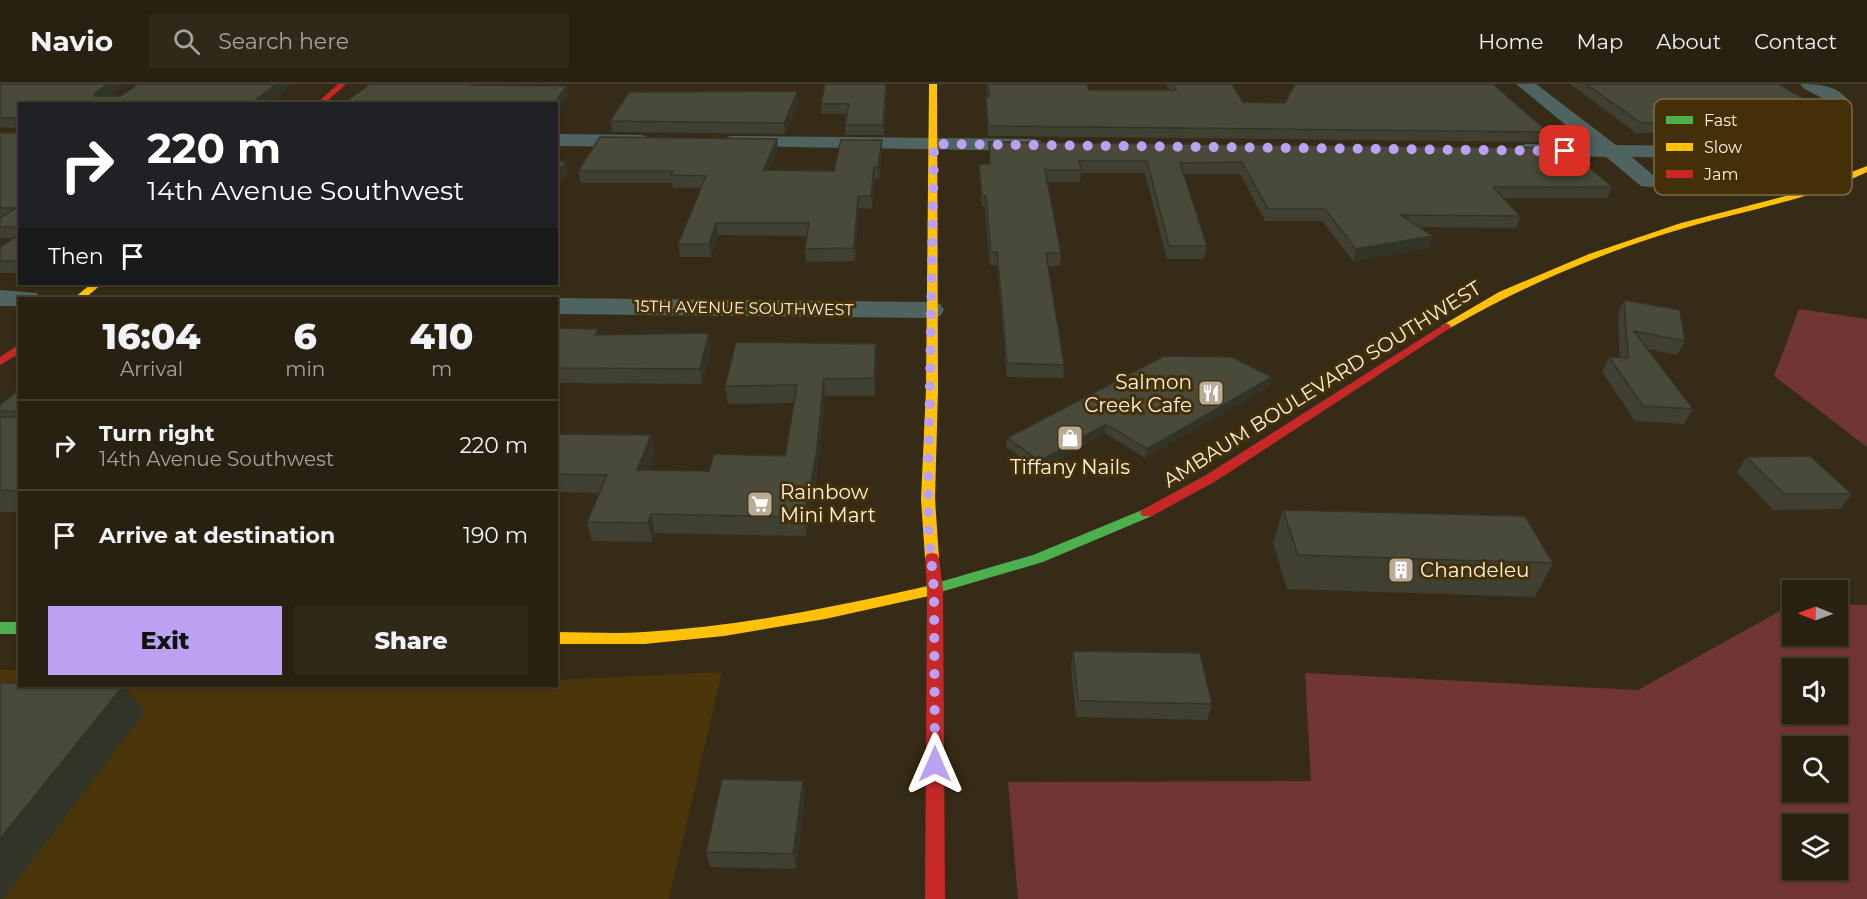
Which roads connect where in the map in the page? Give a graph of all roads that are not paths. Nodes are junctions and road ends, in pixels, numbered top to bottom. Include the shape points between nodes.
1 (342, 84) edge
2 (933, 84) edge
3 (1526, 84) edge
4 (1809, 84) edge
5 (1837, 99) edge
6 (321, 102) edge
7 (558, 140) edge
8 (664, 141) edge
9 (711, 142) edge
10 (934, 144) junction
11 (1052, 145) edge
12 (1504, 150) edge
13 (1609, 152) junction
14 (1654, 152) edge
15 (1867, 169) edge
16 (1852, 176) edge
17 (1649, 181) dead end
18 (1795, 195) edge
19 (96, 285) edge
20 (80, 297) edge
21 (0, 298) edge
22 (18, 298) edge
23 (558, 306) edge
24 (930, 310) junction
25 (18, 348) edge
26 (0, 362) edge
27 (934, 590) junction
28 (0, 628) edge
29 (18, 628) edge
30 (558, 638) edge
31 (935, 899) edge

1 - 6 main road
2 - 10 main road
3 - 13 street
4 - 5 street
7 - 8 street
9 - 10 street
10 - 11 street
10 - 24 main road
12 - 13 street
13 - 14 street
13 - 17 street
15 - 16 main road, AMBAUM BOULEVARD SOUTHWEST
18 - 27 main road, AMBAUM BOULEVARD SOUTHWEST via 1714,216 1589,256 1544,275 1464,315 1208,480 1130,522 1045,558
19 - 20 main road
21 - 22 street
23 - 24 street, 15TH AVENUE SOUTHWEST
24 - 27 main road via 928,500
25 - 26 main road
27 - 30 main road, AMBAUM BOULEVARD SOUTHWEST via 810,616 668,637
27 - 31 main road
28 - 29 main road

